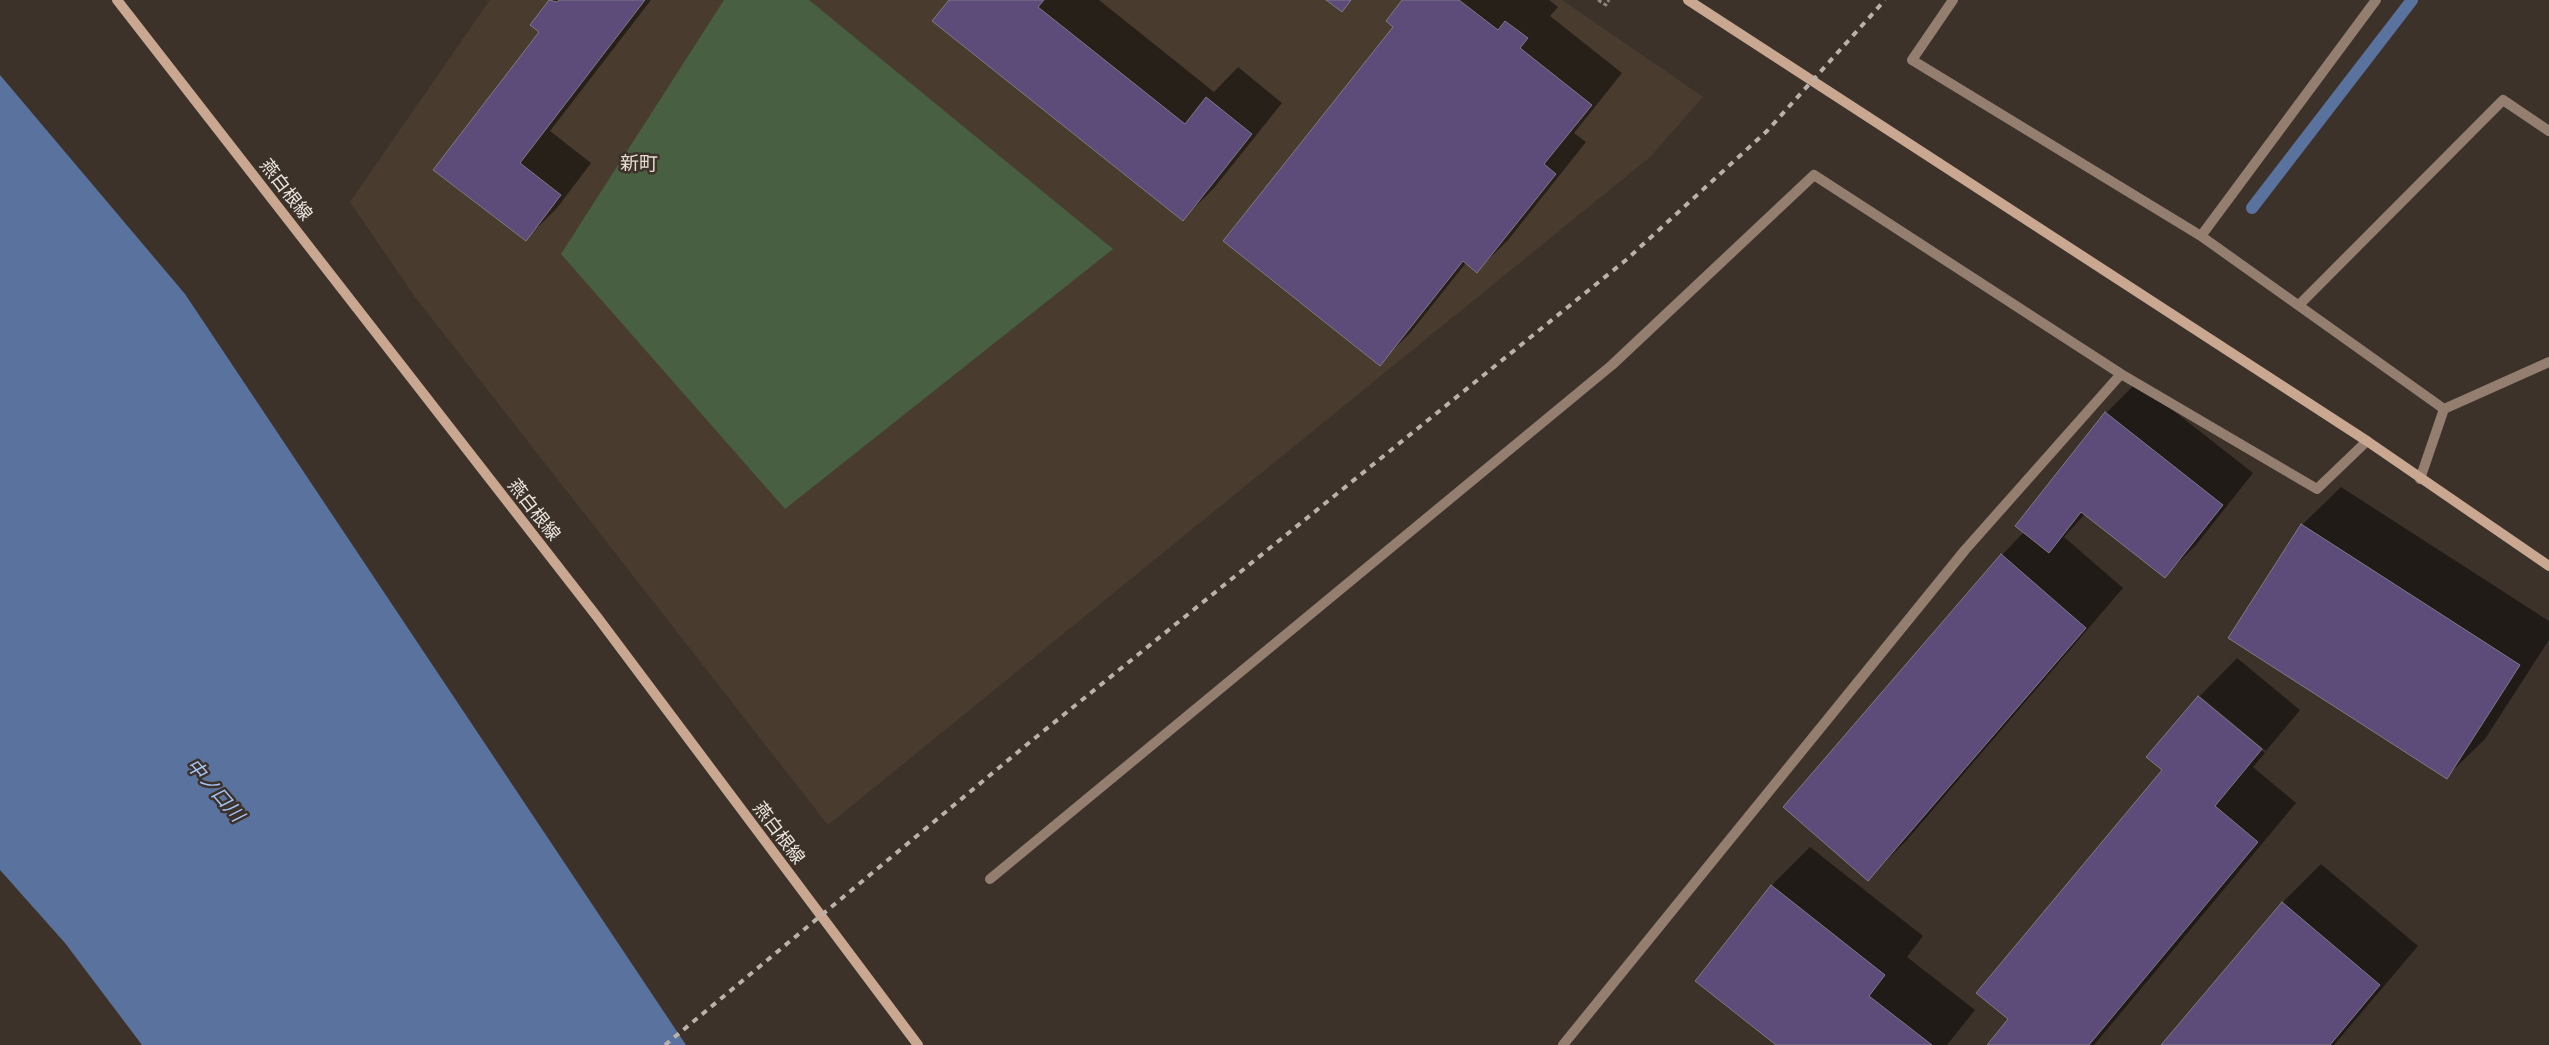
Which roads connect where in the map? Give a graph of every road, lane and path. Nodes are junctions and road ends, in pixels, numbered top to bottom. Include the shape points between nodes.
1 (117, 0) edge
2 (1598, 0) edge
3 (1609, 0) edge
4 (1688, 0) edge
5 (1953, 0) edge
6 (2376, 0) edge
7 (2549, 131) edge
8 (2201, 236) junction
9 (2299, 305) junction
10 (2549, 362) edge
11 (2121, 374) junction
12 (2444, 409) junction
13 (2367, 441) junction
14 (2420, 479) junction
15 (2549, 566) edge
16 (990, 879) dead end
17 (918, 1045) edge
18 (1563, 1045) edge

1 - 17 main road, 燕白根線 via 598,618
2 - 3 path via 1606,5
4 - 13 main road
5 - 8 street via 1912,60
6 - 8 street
7 - 9 street via 2503,100
8 - 9 street
9 - 12 street
10 - 12 street
11 - 13 street via 2317,489
11 - 16 street via 1814,175 1612,365
11 - 18 street via 1965,550
12 - 14 street
13 - 14 main road
14 - 15 main road

